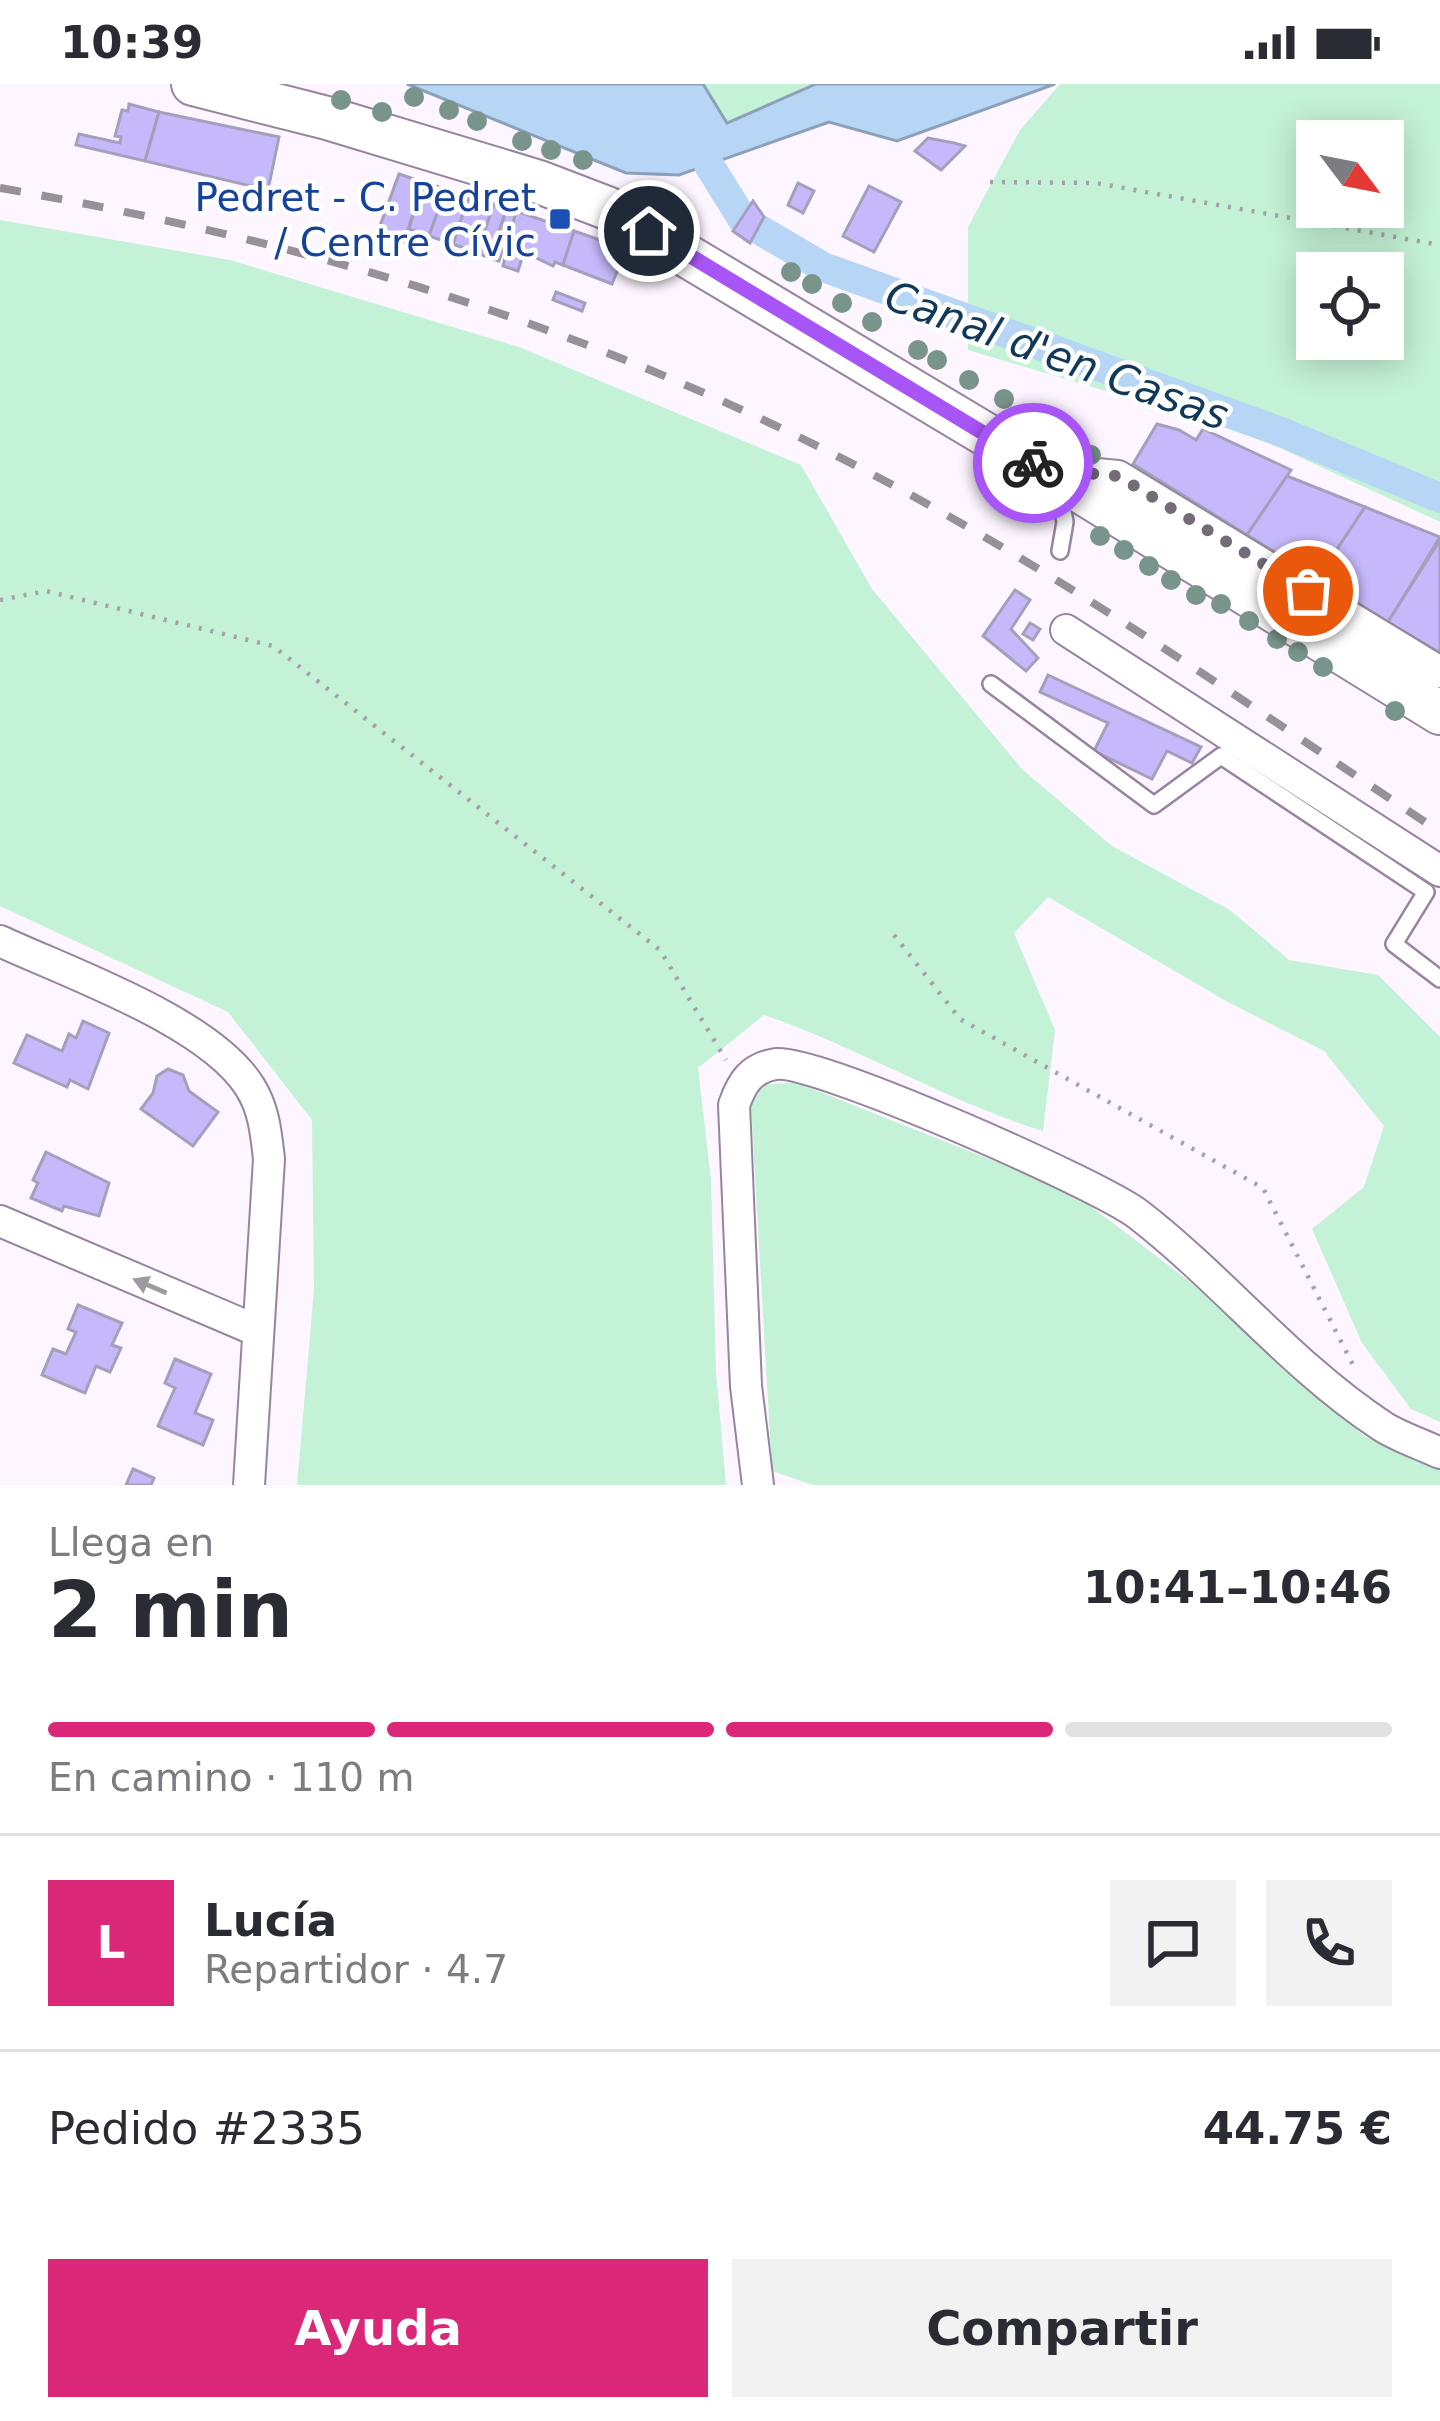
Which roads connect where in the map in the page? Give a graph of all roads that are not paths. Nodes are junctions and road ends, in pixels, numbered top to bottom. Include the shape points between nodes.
1 (193, 84) edge
2 (1057, 477) junction
3 (1060, 550) dead end
4 (1066, 630) dead end
5 (1440, 672) edge
6 (991, 684) dead end
7 (1440, 713) edge
8 (1433, 882) edge
9 (0, 941) edge
10 (1440, 979) edge
11 (0, 1221) edge
12 (258, 1331) junction
13 (1440, 1453) edge
14 (249, 1485) edge
15 (758, 1485) edge

1 - 2 street via 428,148 607,208
2 - 3 lane via 1065,522
2 - 5 street via 1118,476
2 - 7 street
4 - 8 street
6 - 8 lane via 1154,805 1221,756
8 - 10 lane via 1394,944
9 - 12 street via 191,1032 254,1092 269,1159
12 -> 11 street
12 - 14 street
13 - 15 street via 1384,1427 1282,1348 1137,1213 1092,1186 840,1078 782,1063 754,1070 734,1105

